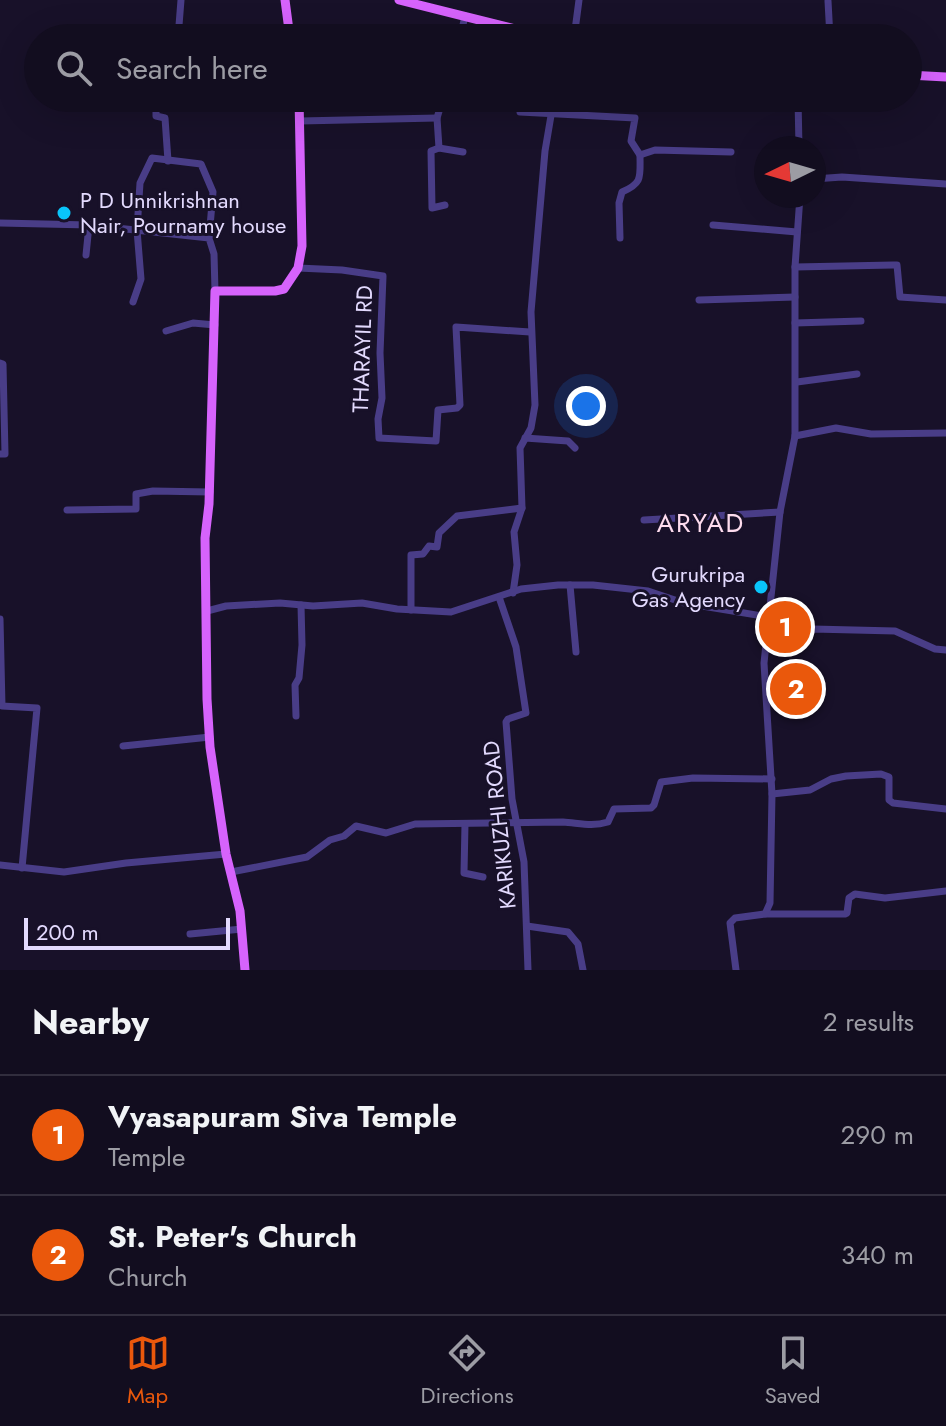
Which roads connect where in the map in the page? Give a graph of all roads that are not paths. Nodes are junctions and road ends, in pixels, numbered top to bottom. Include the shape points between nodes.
1 (181, 0) edge
2 (285, 0) edge
3 (399, 0) edge
4 (579, 0) edge
5 (828, 1) edge
6 (465, 16) junction
7 (179, 24) edge
8 (288, 24) edge
9 (463, 24) edge
10 (496, 24) edge
11 (576, 24) edge
12 (829, 24) edge
13 (922, 76) edge
14 (946, 77) edge
15 (156, 112) edge
16 (300, 112) edge
17 (439, 112) edge
18 (520, 112) dead end
19 (551, 112) junction
20 (798, 112) edge
21 (437, 118) junction
22 (300, 121) junction
23 (799, 136) edge
24 (439, 148) junction
25 (463, 152) dead end
26 (731, 152) dead end
27 (640, 155) junction
28 (168, 161) junction
29 (826, 178) edge
30 (946, 184) edge
31 (445, 205) dead end
32 (799, 208) edge
33 (0, 223) edge
34 (89, 225) junction
35 (713, 225) dead end
36 (137, 230) junction
37 (797, 232) junction
38 (209, 238) junction
39 (620, 238) dead end
40 (86, 255) dead end
41 (795, 267) junction
42 (298, 268) junction
43 (215, 291) junction
44 (795, 297) junction
45 (699, 300) dead end
46 (946, 300) edge
47 (133, 302) dead end
48 (861, 321) dead end
49 (795, 323) junction
50 (215, 325) junction
51 (166, 331) dead end
52 (530, 332) junction
53 (0, 363) edge
54 (857, 374) dead end
55 (797, 382) junction
56 (946, 433) edge
57 (795, 436) junction
58 (525, 438) junction
59 (575, 448) dead end
60 (0, 454) edge
61 (210, 492) junction
62 (522, 508) junction
63 (67, 510) dead end
64 (780, 512) junction
65 (644, 520) dead end
66 (570, 585) junction
67 (513, 593) junction
68 (499, 597) junction
69 (301, 605) junction
70 (411, 610) junction
71 (207, 611) junction
72 (769, 617) junction
73 (0, 619) edge
74 (766, 638) junction
75 (946, 650) edge
76 (576, 652) dead end
77 (296, 716) dead end
78 (210, 737) junction
79 (123, 746) dead end
80 (772, 779) junction
81 (772, 794) junction
82 (946, 809) edge
83 (516, 822) junction
84 (465, 824) junction
85 (226, 854) junction
86 (0, 865) edge
87 (22, 868) junction
88 (231, 872) junction
89 (483, 877) dead end
90 (946, 891) edge
91 (766, 914) junction
92 (527, 926) junction
93 (242, 929) junction
94 (190, 934) dead end
95 (245, 970) edge
96 (528, 970) edge
97 (583, 970) edge
98 (736, 970) edge

1 - 7 street
2 - 8 main road
3 - 6 main road
4 - 11 street
5 - 12 street
6 - 9 street
6 - 10 main road
13 - 14 main road
15 - 28 street via 165,118
16 - 22 main road
17 - 21 street
18 - 19 street
19 - 27 street via 635,118 631,141
19 - 52 street
20 - 23 street
21 - 22 street
21 - 24 street
22 - 42 main road
24 - 25 street
24 - 31 street via 431,151 432,208
26 - 27 street via 655,150
27 - 39 street via 640,179 622,192 619,203
28 - 36 street via 152,158 140,183
28 - 38 street via 201,164 213,192
29 - 30 street
32 - 37 street
33 - 34 street
34 - 36 street
34 - 40 street
35 - 37 street
36 - 38 street
36 - 47 street via 141,279
37 - 41 street
38 - 43 street
41 - 44 street
41 - 46 street via 897,265 900,297
42 - 43 main road via 289,284 275,291
42 - 52 street, THARAYIL RD via 383,276 379,438 436,441 438,410 460,405 456,327
43 - 50 main road
44 - 45 street
44 - 49 street
48 - 49 street
49 - 55 street
50 - 51 street via 193,323
50 - 61 main road
52 - 58 street via 535,405
53 - 60 street via 5,454
54 - 55 street
55 - 57 street
56 - 57 street via 871,434 836,428
57 - 64 street
58 - 59 street via 568,441
58 - 62 street via 520,448
61 - 63 street via 153,491 136,494 136,509
61 - 71 main road
62 - 67 street via 514,532
62 - 70 street via 457,516 439,533 437,547 411,555
64 - 65 street
64 - 72 street
66 - 67 street
66 - 72 street via 648,591 684,603
66 - 76 street
67 - 68 street
68 - 70 street via 451,612
68 - 83 street, KARIKUZHI ROAD via 516,647 526,713 506,722
69 - 70 street via 362,603
69 - 71 street
69 - 77 street
71 - 78 main road
72 - 74 street
73 - 87 street via 2,706 37,708
74 - 75 street via 813,629 895,631
74 - 80 street
78 - 79 street
78 - 85 main road
80 - 81 street
80 - 83 street via 661,782 651,808 614,809 604,824
81 - 82 street via 810,790 846,776 881,774 889,777 893,803
81 - 91 street
83 - 84 street
83 - 92 street, KARIKUZHI ROAD
84 - 88 street via 415,824 386,833 356,826 307,857
84 - 89 street via 464,873
85 - 87 street via 64,872
85 - 88 main road
86 - 87 street
88 - 93 main road
90 - 91 street via 885,898 855,894 845,914
91 - 98 street via 730,923
92 - 96 street, KARIKUZHI ROAD
92 - 97 street via 568,932 578,944
93 - 94 street
93 - 95 main road

